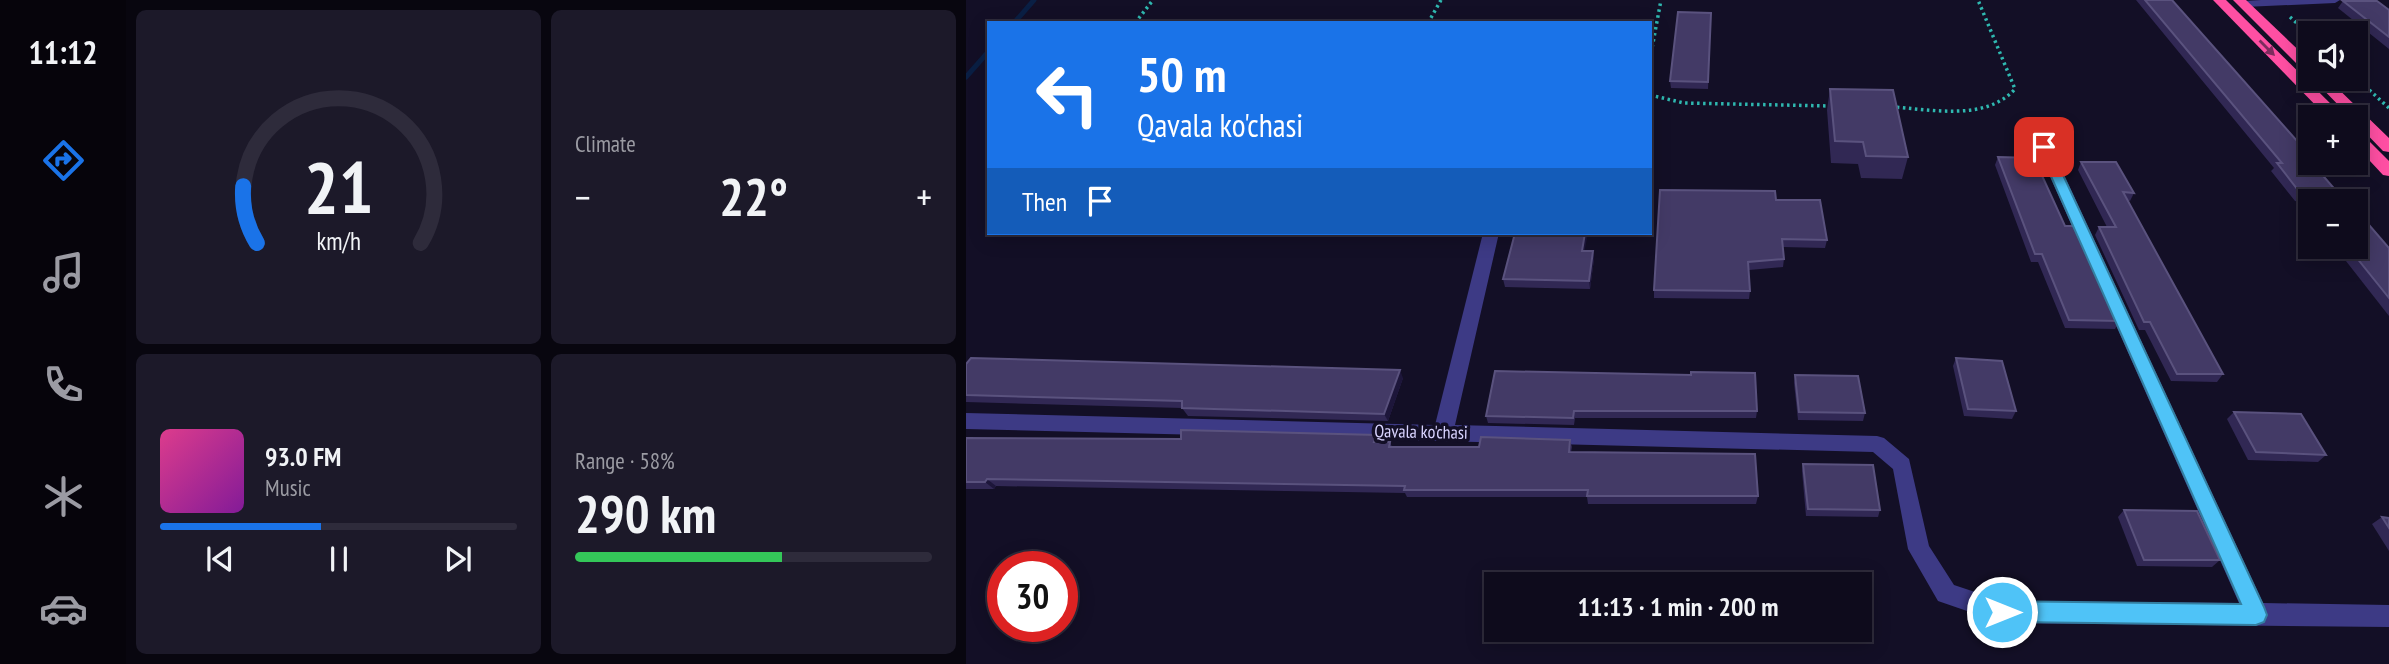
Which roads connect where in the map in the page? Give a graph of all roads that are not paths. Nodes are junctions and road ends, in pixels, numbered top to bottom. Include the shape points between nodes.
1 (2219, 0) edge
2 (2335, 0) edge
3 (2242, 2) edge
4 (2298, 57) edge
5 (2332, 91) edge
6 (2324, 105) edge
7 (2044, 147) dead end
8 (2389, 147) edge
9 (2368, 149) edge
10 (2389, 171) edge
11 (1492, 235) edge
12 (966, 421) edge
13 (1443, 433) junction
14 (2256, 615) junction
15 (2389, 616) edge

1 -> 6 highway
2 - 3 street
3 - 4 highway
5 - 8 highway
7 - 14 street
9 - 10 highway
11 - 13 street
12 - 13 street, Qavala ko'chasi
13 - 14 street, Qavala ko'chasi via 1877,444 1902,465 1919,549 1946,593 2002,612
14 - 15 street

